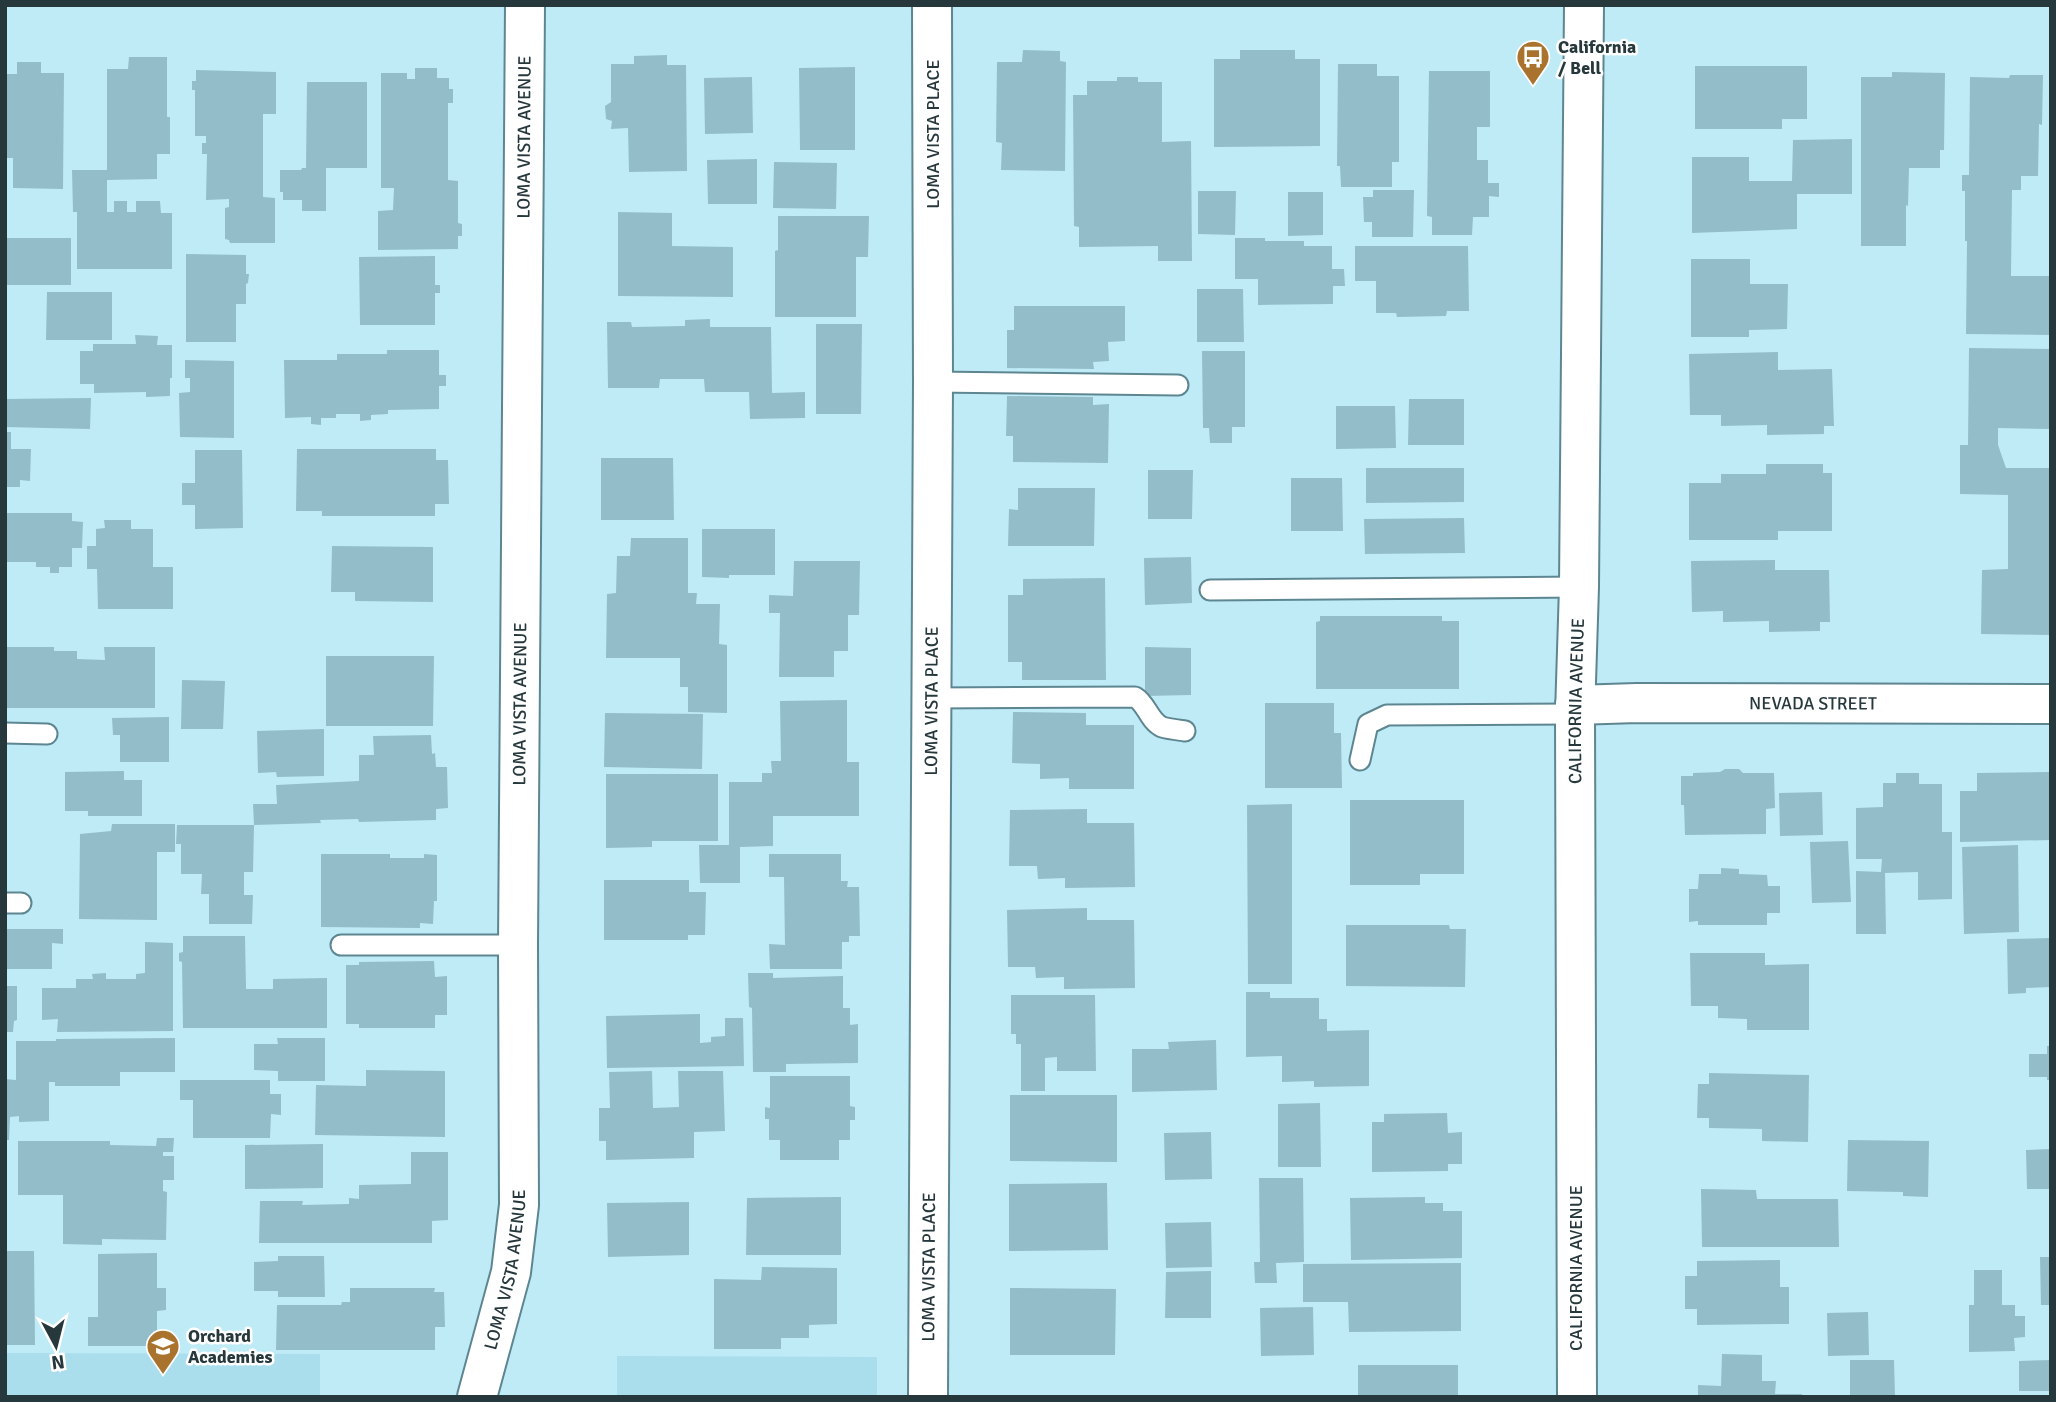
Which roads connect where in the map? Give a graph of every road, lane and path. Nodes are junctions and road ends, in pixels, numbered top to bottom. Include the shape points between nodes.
1 (525, 5) edge
2 (932, 5) edge
3 (1584, 5) edge
4 (933, 382) junction
5 (1178, 385) dead end
6 (1579, 587) junction
7 (1210, 590) dead end
8 (931, 698) junction
9 (2051, 704) edge
10 (1575, 710) junction
11 (1185, 731) dead end
12 (5, 733) edge
13 (47, 734) dead end
14 (1360, 760) dead end
15 (341, 945) dead end
16 (518, 945) junction
17 (477, 1397) edge
18 (928, 1397) edge
19 (1577, 1397) edge

1 - 16 street, LOMA VISTA AVENUE
2 - 4 street, LOMA VISTA PLACE
3 - 6 street, CALIFORNIA AVENUE
4 - 5 lane
4 - 8 street, LOMA VISTA PLACE
6 - 7 lane
6 - 10 street, CALIFORNIA AVENUE
8 - 11 lane via 1135,697 1161,726
8 - 18 street, LOMA VISTA PLACE
9 - 10 street, NEVADA STREET via 1637,703
10 - 14 lane via 1387,715 1368,724
10 - 19 street, CALIFORNIA AVENUE
12 - 13 lane
15 - 16 lane
16 - 17 street, LOMA VISTA AVENUE via 519,1205 511,1272

